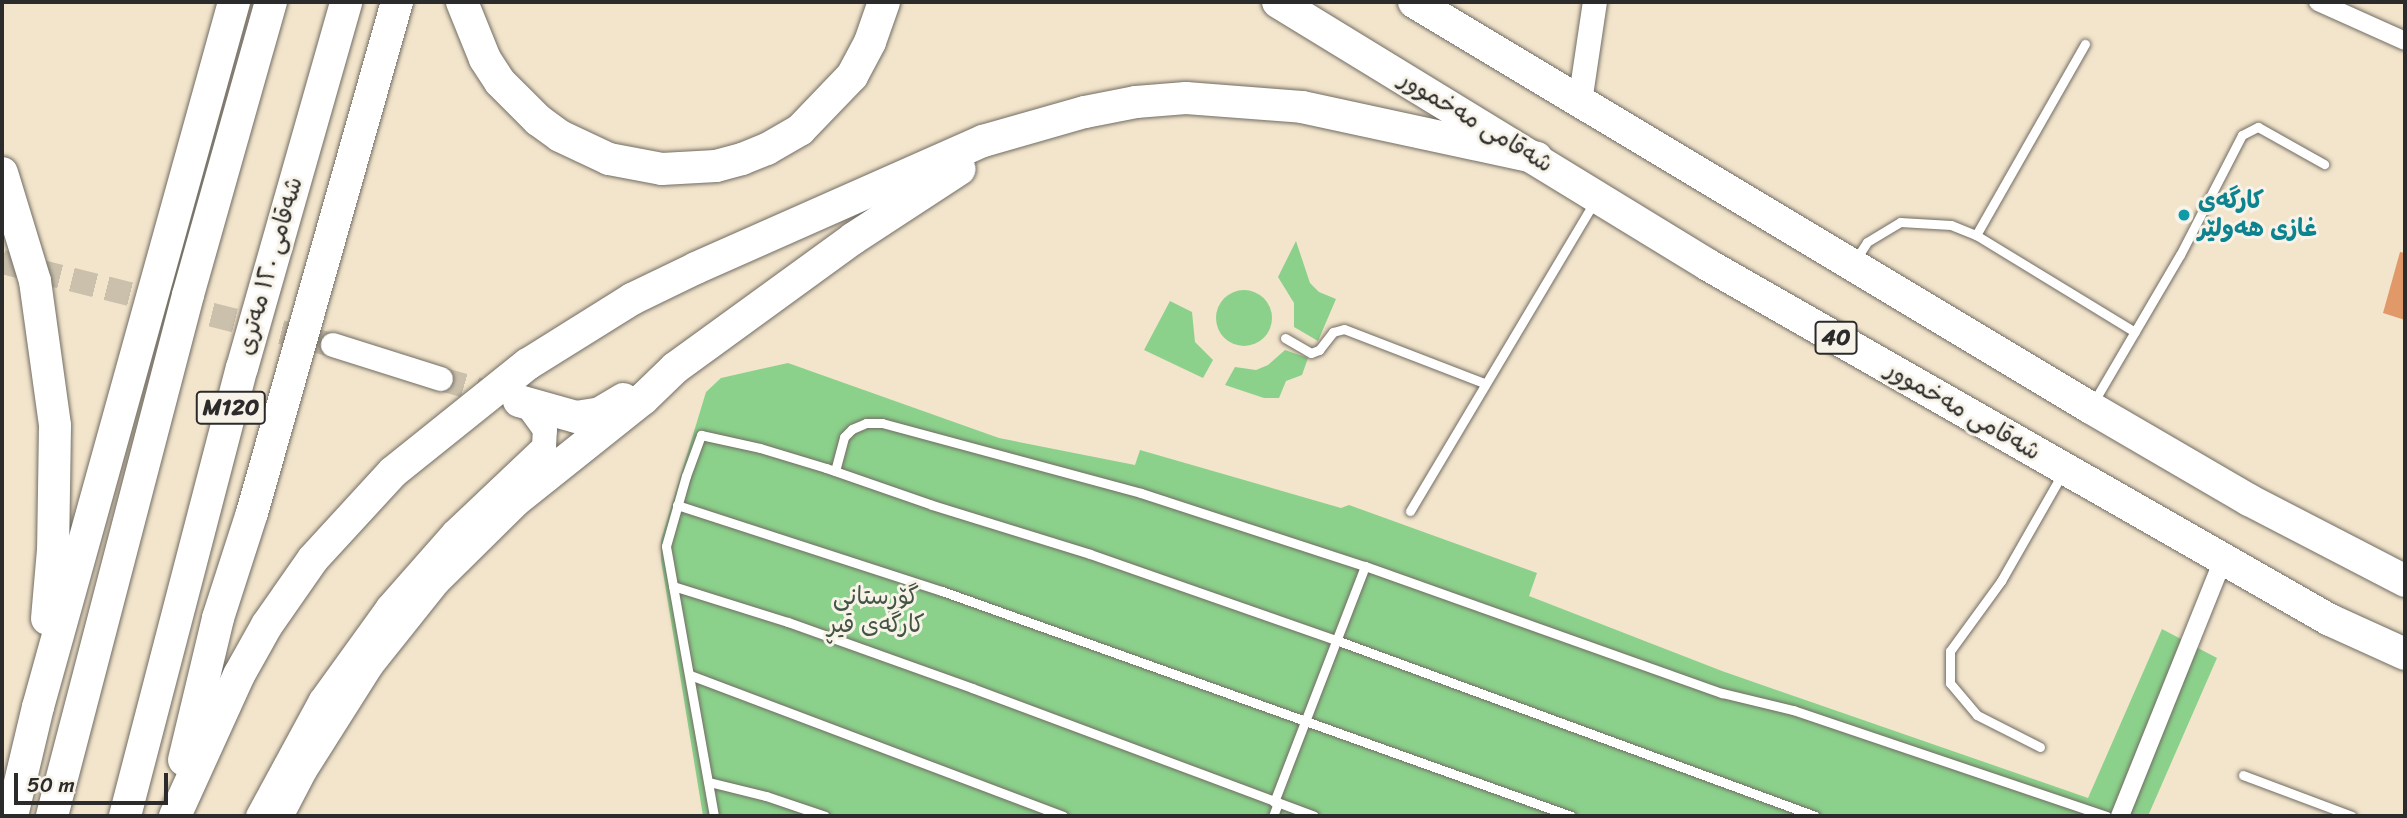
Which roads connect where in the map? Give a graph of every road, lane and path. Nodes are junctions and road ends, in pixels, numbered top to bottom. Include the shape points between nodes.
1 (234, 2) edge
2 (271, 2) edge
3 (346, 2) edge
4 (397, 2) edge
5 (462, 2) edge
6 (884, 2) edge
7 (1278, 2) edge
8 (1414, 2) edge
9 (1595, 2) edge
10 (2318, 2) edge
11 (2405, 41) edge
12 (2085, 44) dead end
13 (1580, 102) junction
14 (1055, 121) junction
15 (1537, 158) junction
16 (2324, 164) dead end
17 (2, 173) edge
18 (1598, 196) junction
19 (1976, 235) junction
20 (1852, 265) junction
21 (2135, 332) junction
22 (1285, 338) dead end
23 (332, 345) tunnel mouth
24 (675, 368) junction
25 (441, 379) tunnel mouth
26 (1484, 383) junction
27 (523, 403) joint
28 (2091, 408) junction
29 (2065, 469) junction
30 (835, 471) junction
31 (677, 505) junction
32 (1409, 511) dead end
33 (2223, 560) junction
34 (1365, 566) junction
35 (2405, 581) edge
36 (673, 586) junction
37 (1336, 640) junction
38 (2405, 654) edge
39 (690, 675) junction
40 (38, 707) junction
41 (1305, 720) junction
42 (2040, 747) dead end
43 (2243, 775) dead end
44 (709, 782) junction
45 (1276, 802) junction
46 (12, 816) edge
47 (52, 816) edge
48 (125, 816) edge
49 (173, 816) edge
50 (258, 816) edge
51 (277, 816) edge
52 (714, 816) edge
53 (825, 816) edge
54 (1063, 816) edge
55 (1273, 816) edge
56 (1314, 816) edge
57 (1571, 816) edge
58 (1815, 816) edge
59 (2107, 816) edge
60 (2120, 816) edge
61 (2352, 816) edge

1 - 40 highway
2 - 47 highway, M120 via 188,295
3 - 48 highway, شەقامی ١٢٠ مەتری / M120 via 242,368
4 - 49 highway via 218,618
5 - 6 highway via 493,70 538,121 609,159 690,169 742,159 800,130 852,76
7 - 15 highway, شەقامی مەخموور / 40
8 - 13 highway
9 - 13 street
10 - 11 street
12 - 19 lane
13 - 20 highway
14 - 15 highway via 1136,102 1186,98 1243,101 1302,107
14 - 24 highway via 921,192
14 - 49 highway via 968,148 632,299 528,364 460,416 393,472 313,559 239,675
15 - 18 highway, شەقامی مەخموور / 40
16 - 21 lane via 2258,127 2242,135
17 - 40 highway via 35,281 55,426 53,550
18 - 26 lane
18 - 29 highway, شەقامی مەخموور / 40 via 1708,265
19 - 20 lane via 1951,225 1900,222 1867,242
19 - 21 lane
20 - 28 highway
21 - 28 lane
22 - 26 lane via 1311,353 1333,332 1345,329
23 - 25 street
24 - 27 highway via 591,415 576,417
24 - 51 highway via 516,501 435,580 348,692
26 - 32 lane
27 - 50 street via 545,430 540,453 454,533 387,607 321,699
28 - 35 highway via 2249,500
29 - 33 highway, شەقامی مەخموور / 40
29 - 42 lane via 2001,581 1950,651 1950,683 1977,715
30 - 31 lane via 701,435
30 - 34 lane via 844,437 866,423 882,423 1141,493
30 - 37 lane
31 - 36 lane via 666,545
31 - 41 lane via 942,591
33 - 38 highway, شەقامی مەخموور / 40 via 2330,620
33 - 60 street
34 - 37 lane
34 - 59 lane via 1722,693 1793,710
36 - 39 lane
36 - 45 lane via 789,622
37 - 41 lane
37 - 58 lane
39 - 44 lane
39 - 54 lane
40 - 46 highway
41 - 45 lane
41 - 57 lane
43 - 61 lane
44 - 52 lane
44 - 53 lane
45 - 55 lane
45 - 56 lane

